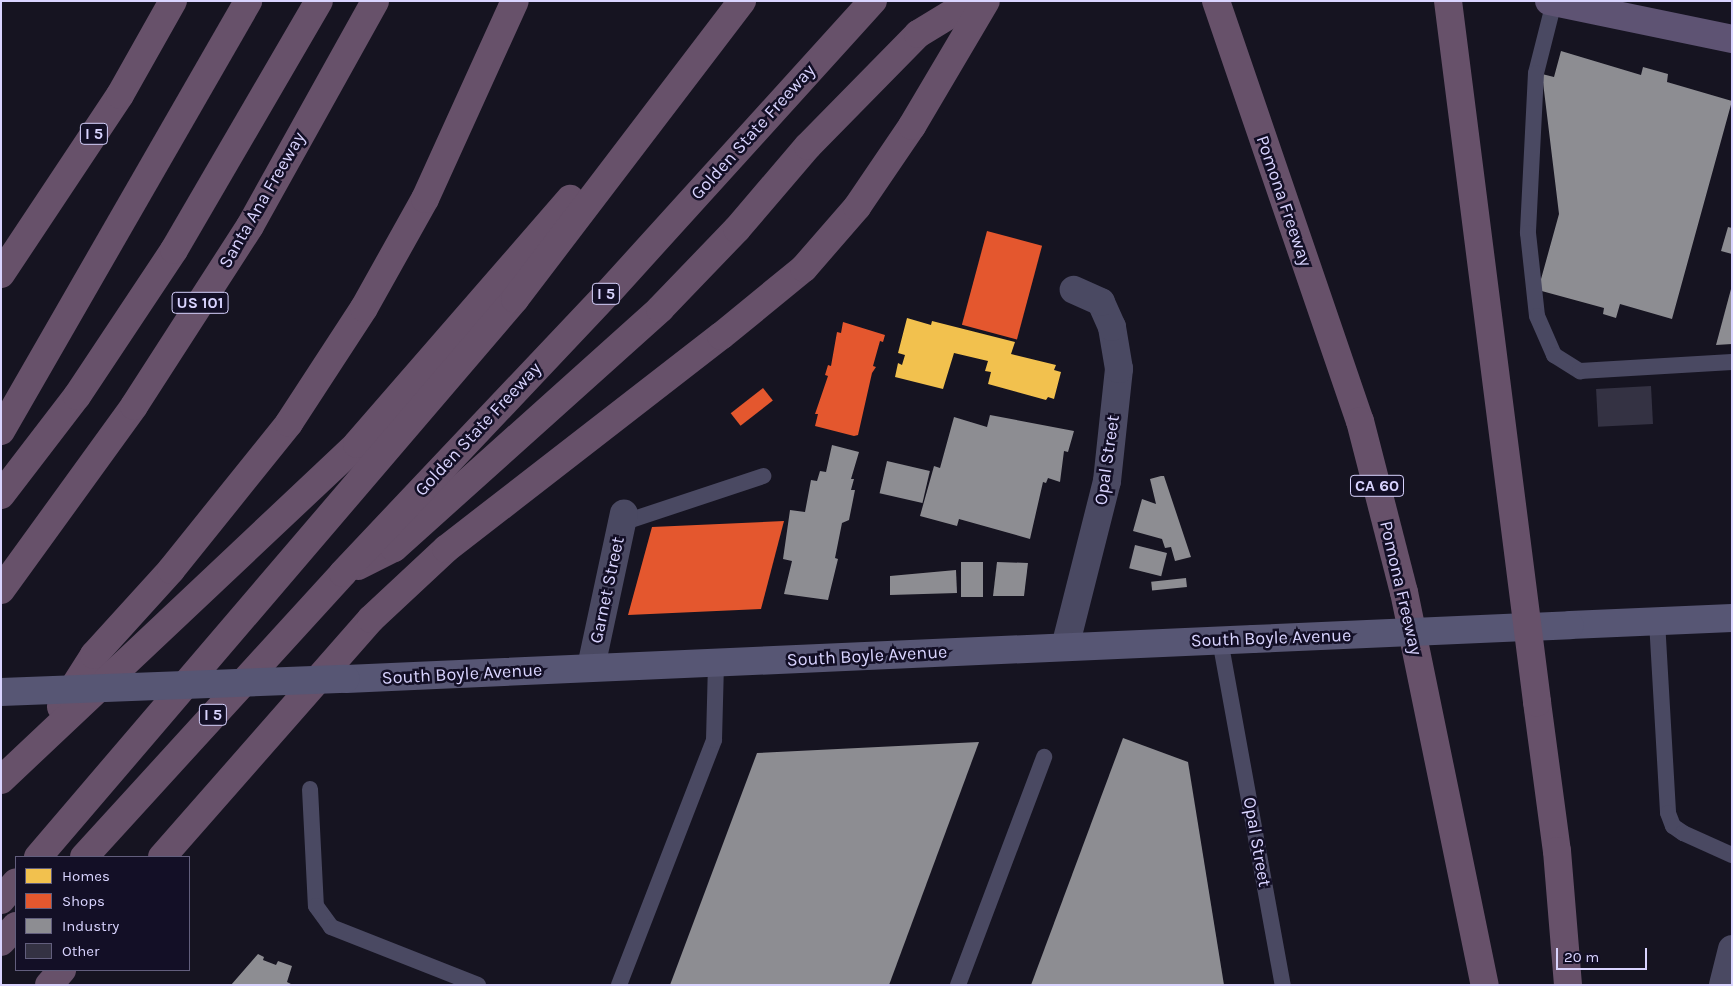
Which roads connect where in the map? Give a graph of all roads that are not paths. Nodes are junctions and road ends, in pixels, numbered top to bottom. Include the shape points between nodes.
1 (173, 1) edge
2 (248, 1) edge
3 (319, 1) edge
4 (375, 1) edge
5 (515, 1) edge
6 (742, 1) edge
7 (972, 1) edge
8 (986, 1) edge
9 (1216, 1) edge
10 (1448, 1) edge
11 (1552, 2) edge
12 (868, 6) edge
13 (1732, 39) edge
14 (4, 275) edge
15 (1074, 290) dead end
16 (1732, 362) edge
17 (1, 431) edge
18 (763, 476) dead end
19 (1, 495) edge
20 (623, 518) joint
21 (343, 573) junction
22 (1, 590) edge
23 (1732, 618) edge
24 (1657, 621) junction
25 (1220, 640) junction
26 (1065, 647) junction
27 (716, 662) junction
28 (591, 667) junction
29 (1, 692) edge
30 (35, 749) junction
31 (1044, 757) dead end
32 (1, 780) edge
33 (310, 789) dead end
34 (1557, 851) junction
35 (1732, 855) edge
36 (39, 856) edge
37 (85, 856) edge
38 (163, 856) edge
39 (15, 883) edge
40 (1, 900) edge
41 (15, 927) edge
42 (1, 942) edge
43 (1732, 949) edge
44 (61, 971) edge
45 (48, 985) edge
46 (478, 985) edge
47 (619, 985) edge
48 (958, 985) edge
49 (1283, 985) edge
50 (1485, 985) edge
51 (1568, 985) edge
52 (1584, 985) edge
53 (1723, 985) edge

1 - 14 highway, I 5 via 120,95
2 - 17 highway
3 - 19 highway, US 101 via 174,250 77,396
4 - 22 highway, Santa Ana Freeway / US 101 via 250,226 134,406
5 - 30 highway via 425,199 364,308 289,423 171,570 94,655
6 - 30 highway via 357,444
6 - 36 highway via 515,299
7 - 21 highway via 918,34 808,146 737,229 660,309 532,427 394,548
8 - 38 highway via 912,126 857,207 804,268 446,550 371,618
9 - 50 highway, Pomona Freeway / CA 60 via 1360,421 1404,592
10 - 34 highway, bridge
11 - 13 main road
11 - 16 lane via 1536,72 1528,233 1537,316 1554,355 1580,370
12 - 21 highway, Golden State Freeway / I 5 via 607,294
15 - 26 street, Opal Street via 1101,302 1112,327 1118,369 1107,481
18 - 20 lane
20 - 28 street, Garnet Street
21 - 37 highway, Golden State Freeway / I 5
23 - 24 main road, South Boyle Avenue
24 - 25 main road, South Boyle Avenue, bridge
24 - 35 lane via 1668,814 1673,826 1683,833
25 - 26 main road, South Boyle Avenue
25 - 49 lane, Opal Street
26 - 27 main road, South Boyle Avenue
27 - 28 main road, South Boyle Avenue
27 - 47 lane via 714,740
28 - 29 main road, South Boyle Avenue, bridge
30 - 32 highway
31 - 48 lane
33 - 46 lane via 316,906 331,927
34 - 51 highway
34 - 52 highway
39 - 40 highway
41 - 42 highway
43 - 53 street
44 - 45 highway

